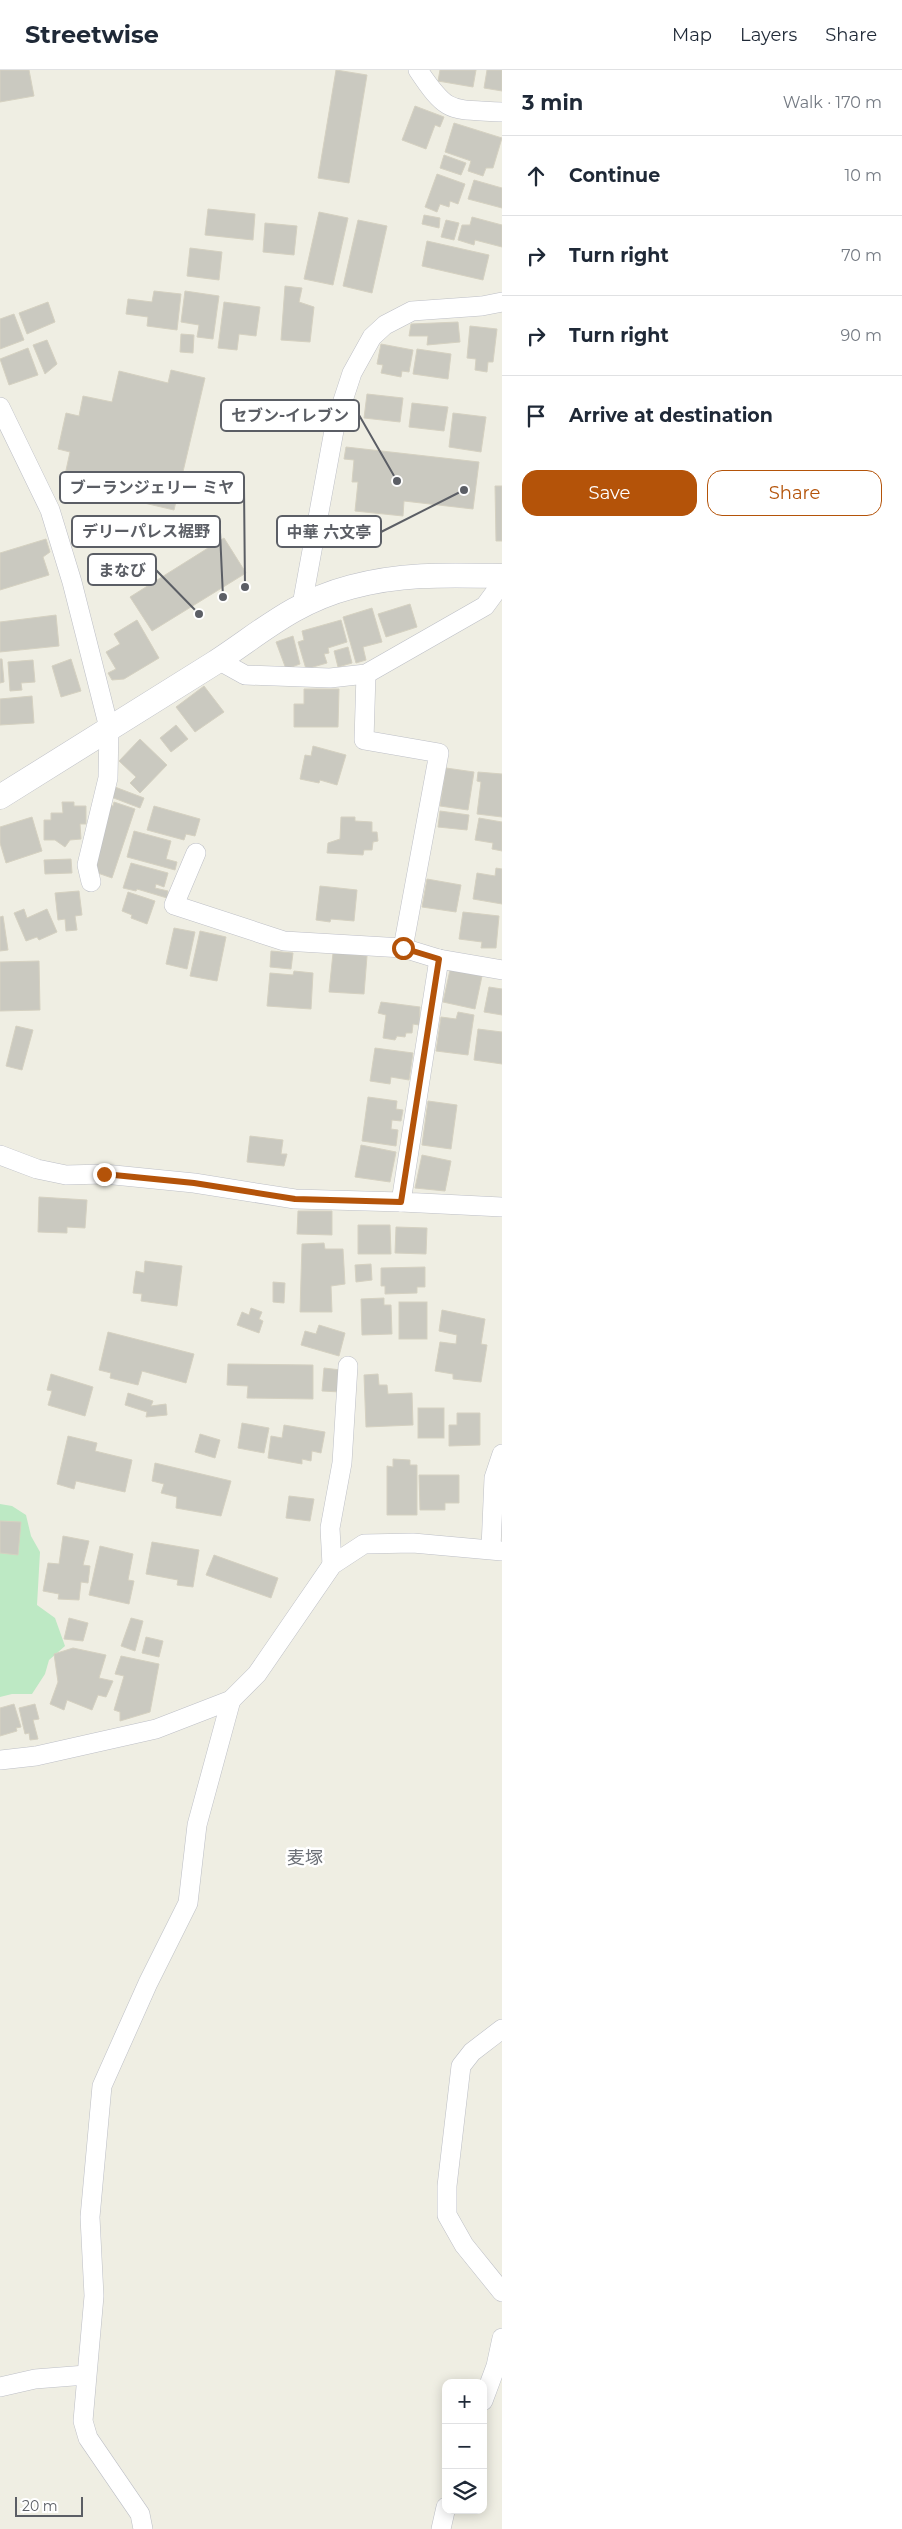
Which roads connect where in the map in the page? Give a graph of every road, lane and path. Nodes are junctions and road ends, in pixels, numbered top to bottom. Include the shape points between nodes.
1 (418, 70) edge
2 (502, 112) edge
3 (502, 302) edge
4 (0, 407) edge
5 (502, 576) edge
6 (502, 583) edge
7 (302, 605) junction
8 (218, 660) junction
9 (366, 674) junction
10 (109, 728) junction
11 (0, 797) edge
12 (196, 853) dead end
13 (91, 882) dead end
14 (403, 948) junction
15 (439, 959) junction
16 (502, 970) edge
17 (0, 1155) edge
18 (401, 1202) junction
19 (502, 1207) edge
20 (348, 1366) dead end
21 (502, 1454) edge
22 (496, 1550) edge
23 (332, 1565) junction
24 (231, 1700) junction
25 (0, 1760) edge
26 (502, 2029) edge
27 (502, 2292) edge
28 (502, 2338) edge
29 (86, 2375) junction
30 (0, 2387) edge
31 (487, 2390) edge
32 (444, 2514) edge
33 (143, 2529) edge
34 (441, 2529) edge

1 - 2 street via 446,106 459,110
3 - 7 street via 412,311 385,325 372,337 351,377 335,425
4 - 10 street via 50,510
5 - 7 street via 401,576 350,588
6 - 9 street via 485,606
7 - 8 street via 276,619
8 - 9 street via 245,676 330,678
8 - 10 street
9 - 14 street via 364,740 439,753
10 - 11 street
10 - 13 street via 108,778 87,865
12 - 14 street via 174,905 284,940
14 - 15 street
15 - 16 street
15 - 18 street
17 - 18 street via 37,1169 66,1175 113,1175 194,1183 295,1199
18 - 19 street
20 - 23 street via 342,1463 330,1528
21 - 22 street via 494,1478
22 - 23 street via 412,1543 364,1544
23 - 24 street via 257,1674
24 - 25 street via 156,1730 36,1756
24 - 29 street via 197,1825 188,1903 102,2086 90,2217 94,2296
26 - 27 street via 472,2052 461,2066 447,2186 447,2215 464,2245
28 - 31 street
29 - 30 street via 35,2379
29 - 33 street via 83,2421 88,2438 140,2514
32 - 34 street

